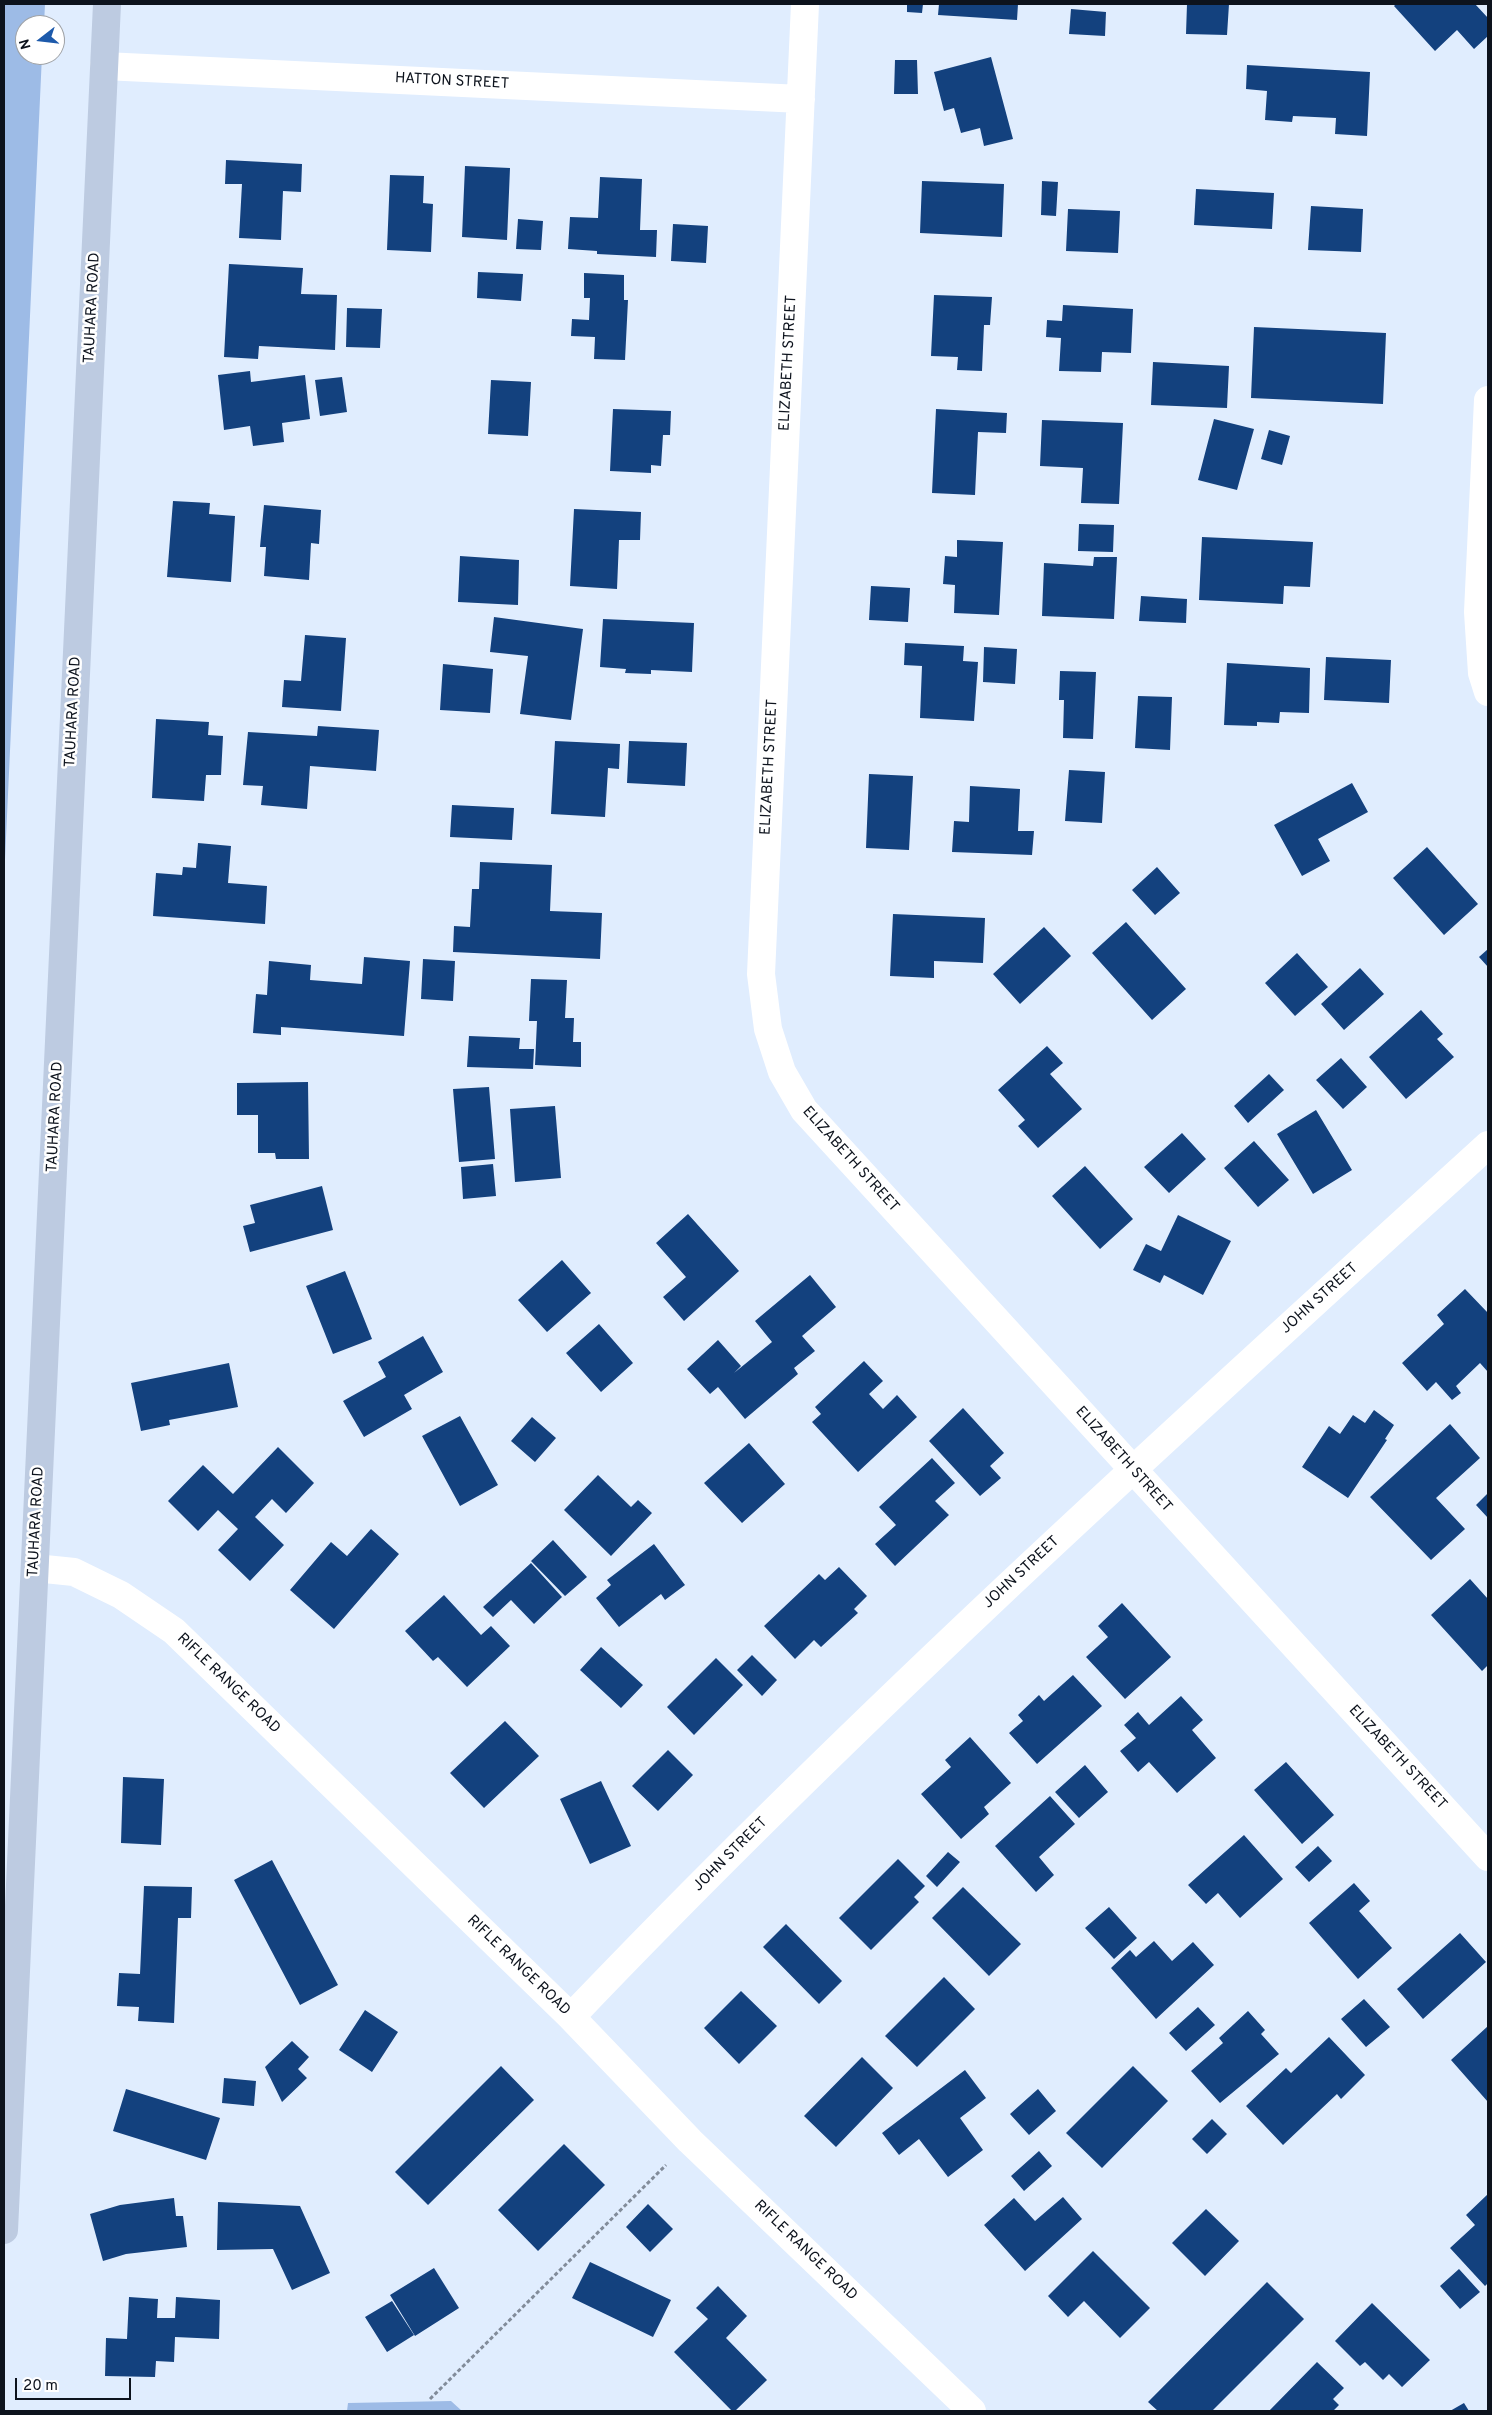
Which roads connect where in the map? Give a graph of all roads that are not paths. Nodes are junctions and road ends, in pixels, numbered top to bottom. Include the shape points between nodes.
1 (106, 4) edge
2 (806, 4) edge
3 (104, 66) junction
4 (801, 99) junction
5 (1488, 400) edge
6 (1488, 692) edge
7 (1488, 1146) edge
8 (1132, 1470) junction
9 (35, 1568) junction
10 (1488, 1857) edge
11 (571, 2016) junction
12 (4, 2230) edge
13 (972, 2411) edge

1 - 3 main road, TAUHARA ROAD
2 - 4 street, ELIZABETH STREET
3 - 4 street, HATTON STREET
3 - 9 main road, TAUHARA ROAD
4 - 8 street, ELIZABETH STREET via 761,974 768,1029 782,1072 804,1110
5 - 6 street via 1478,612 1482,673
7 - 8 street, JOHN STREET
8 - 10 street, ELIZABETH STREET
8 - 11 street, JOHN STREET via 990,1602 725,1860
9 - 11 street, RIFLE RANGE ROAD via 74,1572 121,1595 174,1631
9 - 12 main road, TAUHARA ROAD
11 - 13 street, RIFLE RANGE ROAD via 690,2140

